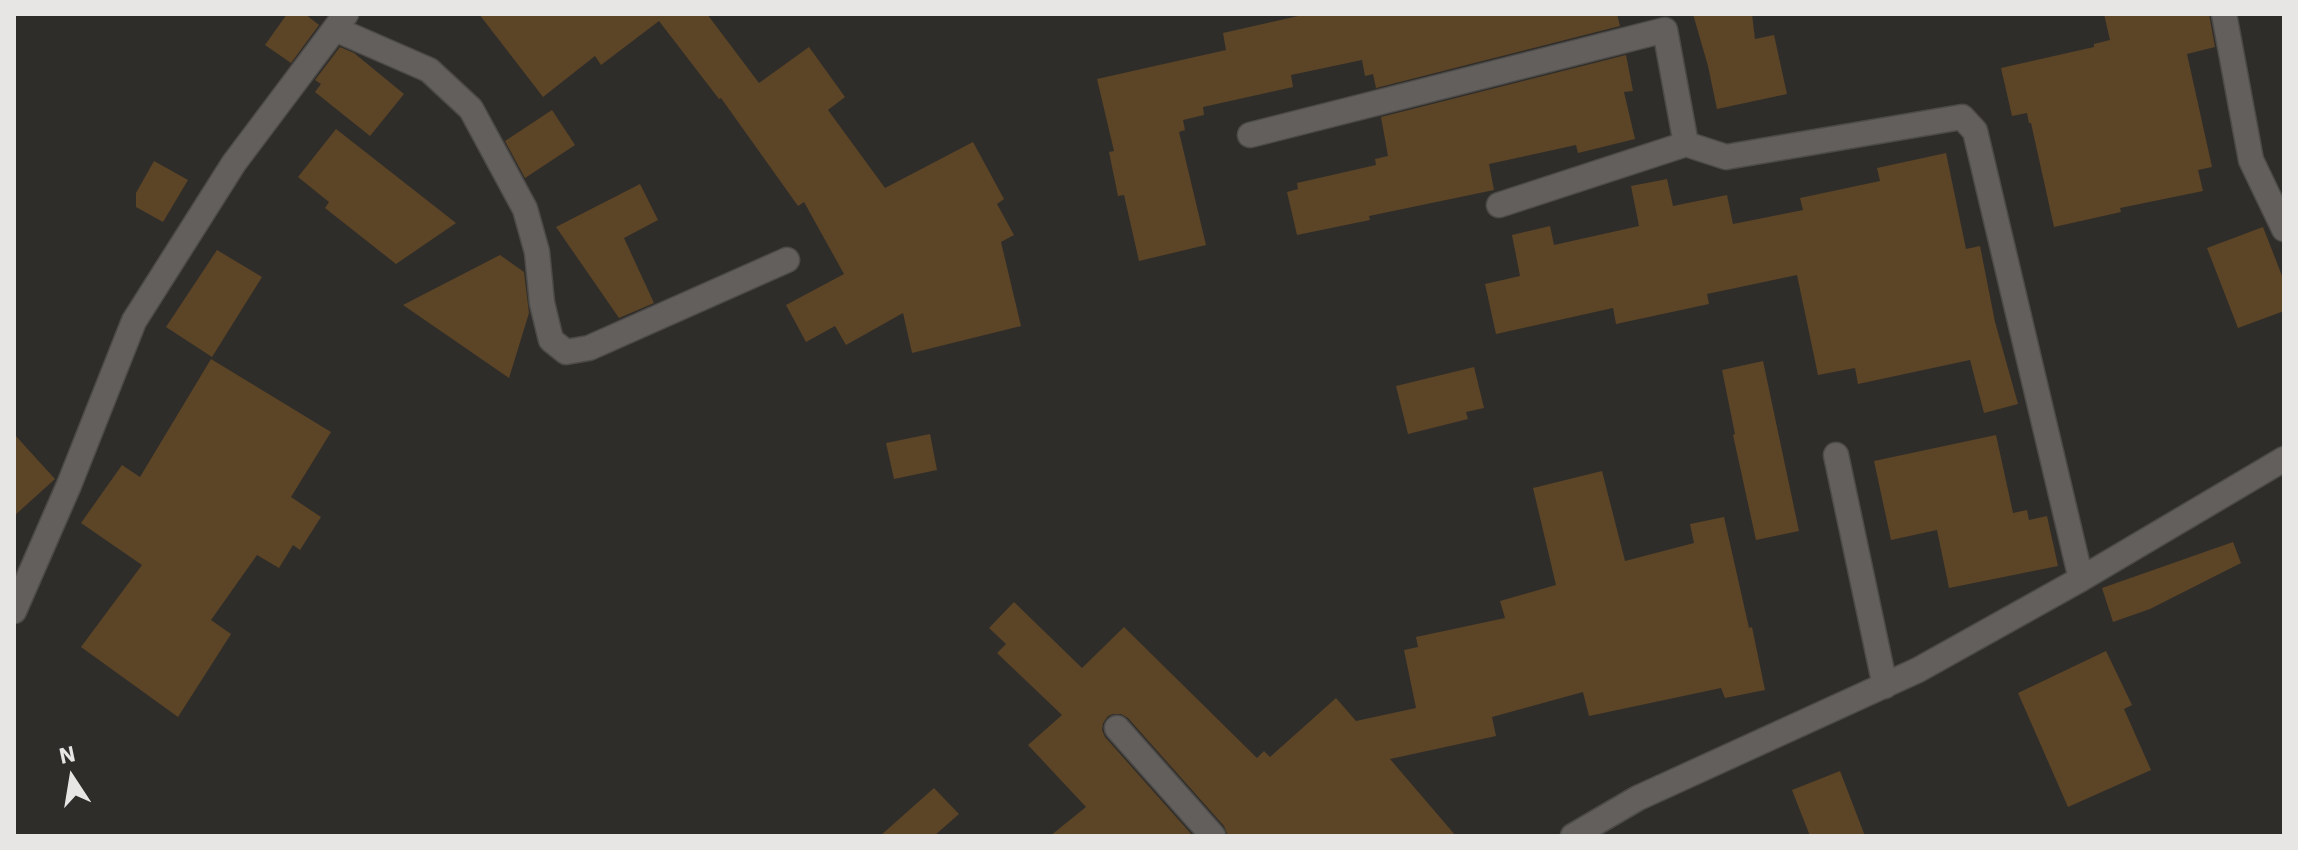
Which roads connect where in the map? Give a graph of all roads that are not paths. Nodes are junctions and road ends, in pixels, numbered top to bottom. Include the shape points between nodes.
1 (2224, 14) edge
2 (340, 22) edge
3 (1250, 135) dead end
4 (1686, 144) junction
5 (1499, 205) dead end
6 (2284, 229) edge
7 (787, 260) dead end
8 (1836, 455) dead end
9 (2284, 459) edge
10 (2081, 579) junction
11 (14, 611) edge
12 (1885, 686) junction
13 (1117, 728) dead end
14 (1213, 836) edge
15 (1573, 836) edge

1 - 6 street via 2251,160
2 - 7 street via 429,70 471,109 525,209 551,340 566,352 589,348
2 - 11 street via 234,163 134,321
3 - 4 street via 1665,30
4 - 5 street
4 - 10 street via 1726,157 1962,117 1975,131
8 - 12 street
9 - 10 street
10 - 12 street
12 - 15 street via 1638,798
13 - 14 street

